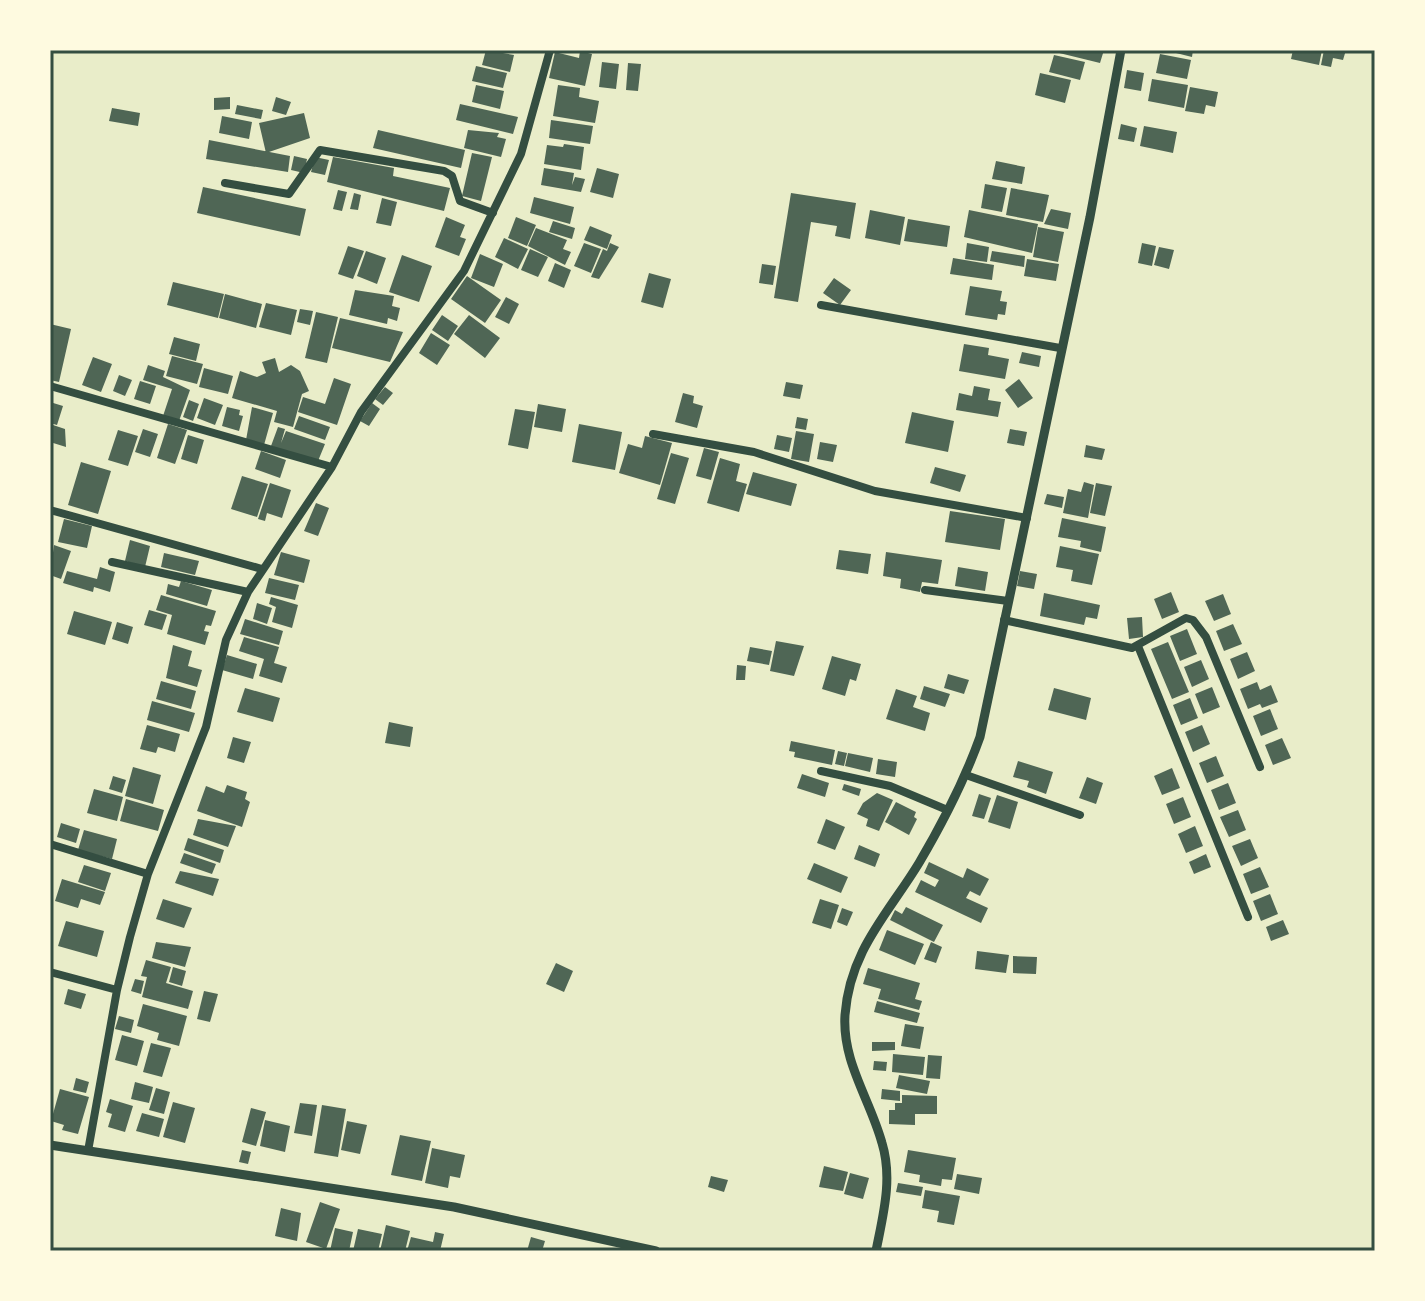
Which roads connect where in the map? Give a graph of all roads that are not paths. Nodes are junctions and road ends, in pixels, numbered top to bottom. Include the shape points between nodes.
1 (550, 50) edge
2 (1121, 50) edge
3 (225, 183) dead end
4 (493, 213) junction
5 (821, 305) dead end
6 (1060, 348) junction
7 (50, 386) edge
8 (653, 434) dead end
9 (332, 467) junction
10 (50, 510) edge
11 (1027, 518) junction
12 (112, 562) dead end
13 (262, 569) junction
14 (925, 590) dead end
15 (248, 592) junction
16 (1008, 601) junction
17 (1004, 620) junction
18 (1138, 646) junction
19 (1260, 767) dead end
20 (821, 771) dead end
21 (966, 775) junction
22 (945, 809) junction
23 (1080, 815) dead end
24 (50, 844) edge
25 (148, 874) junction
26 (1248, 917) dead end
27 (50, 972) edge
28 (117, 990) junction
29 (50, 1145) edge
30 (88, 1151) junction
31 (656, 1251) edge
32 (876, 1251) edge

1 - 4 street via 521,154
2 - 6 street
3 - 4 street via 289,194 320,150 444,171 452,176 460,201
4 - 9 street via 464,271 361,412
5 - 6 street
6 - 11 street
7 - 9 street
8 - 11 street via 754,452 875,491
9 - 13 street
10 - 13 street
11 - 16 street
12 - 15 street
13 - 15 street
14 - 16 street
15 - 25 street via 219,661 196,757
16 - 17 street
17 - 18 street
17 - 21 street via 980,737
18 - 19 street via 1186,618 1199,624
18 - 26 street
20 - 22 street via 890,786
21 - 22 street
21 - 23 street
22 - 32 street via 918,864 871,932 848,994 849,1055 887,1167 887,1200
24 - 25 street
25 - 28 street
27 - 28 street
28 - 30 street
29 - 30 street
30 - 31 street via 454,1207

